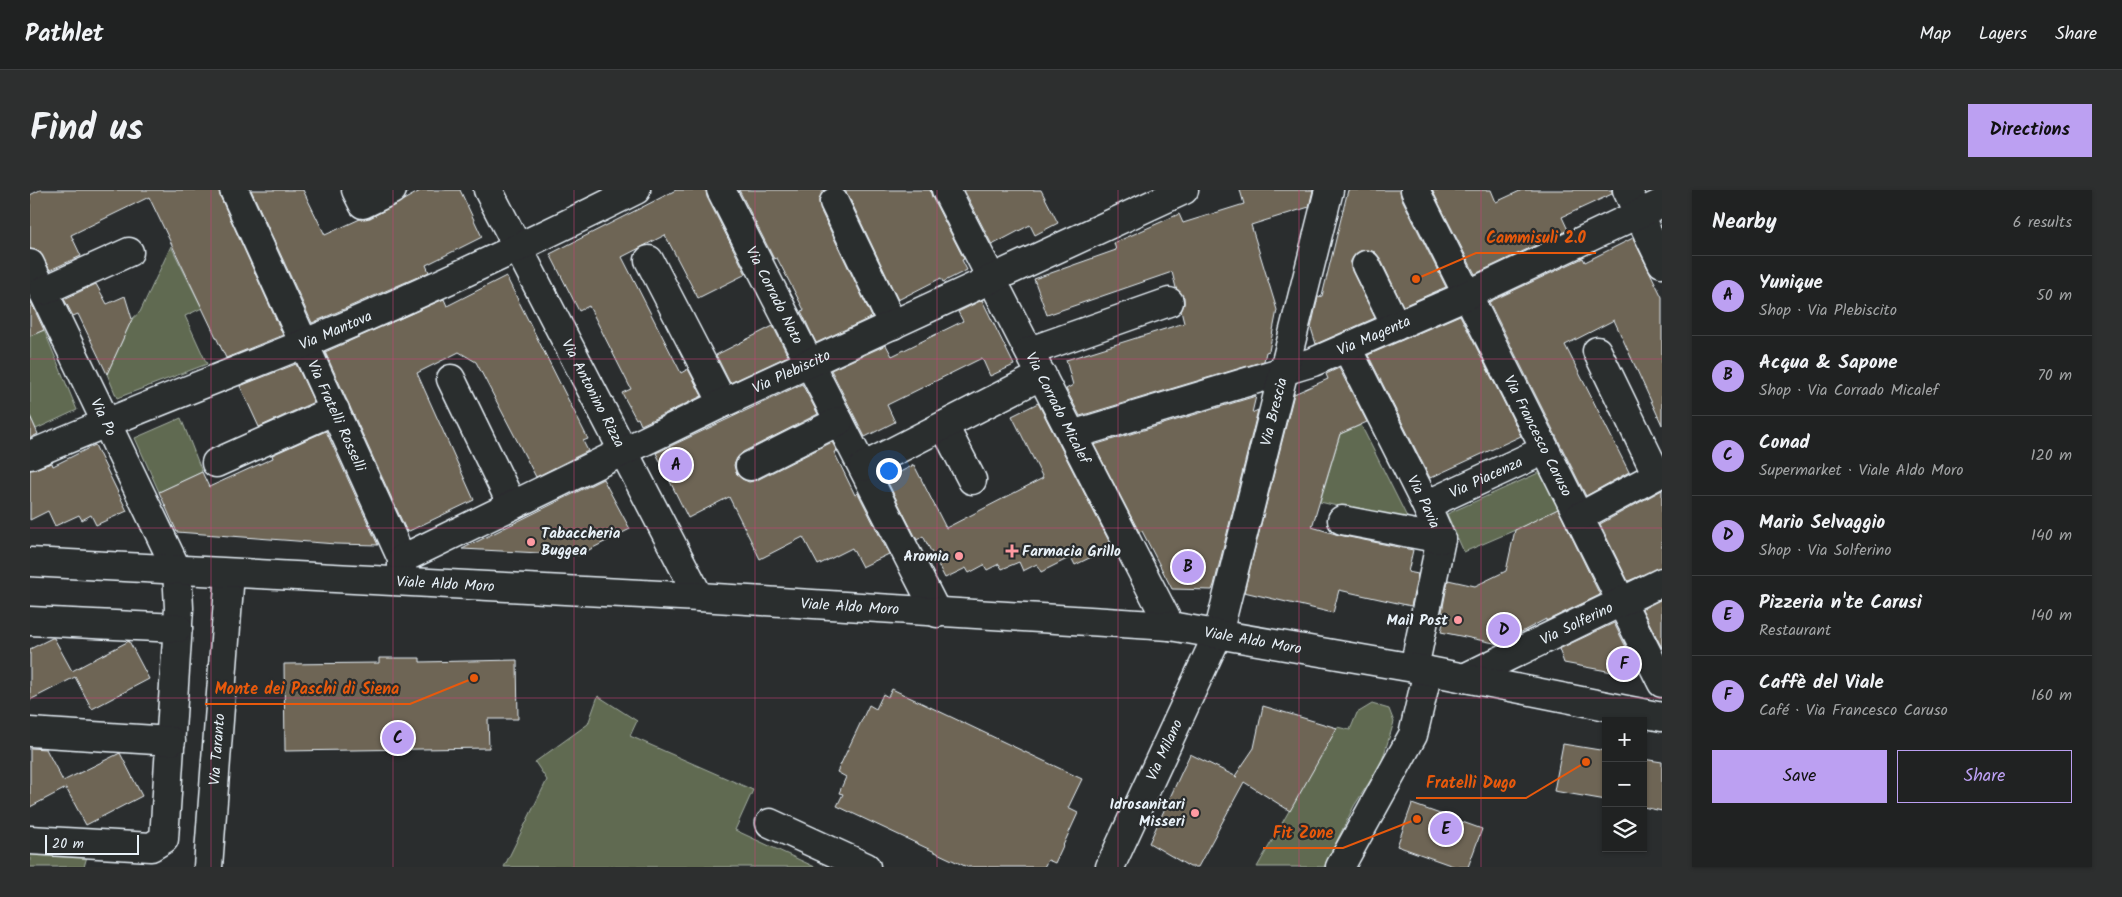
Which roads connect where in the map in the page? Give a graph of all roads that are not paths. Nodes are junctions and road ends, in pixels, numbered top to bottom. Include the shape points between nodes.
1 (234, 190) edge
2 (356, 190) edge
3 (392, 190) edge
4 (488, 190) edge
5 (721, 190) edge
6 (946, 190) edge
7 (1184, 190) edge
8 (1329, 190) edge
9 (1414, 190) edge
10 (620, 193) edge
11 (834, 202) dead end
12 (1642, 202) edge
13 (518, 248) junction
14 (129, 252) dead end
15 (649, 260) dead end
16 (1662, 263) edge
17 (30, 264) edge
18 (1366, 265) dead end
19 (992, 278) junction
20 (43, 290) junction
21 (1467, 295) junction
22 (1169, 302) dead end
23 (893, 325) junction
24 (1396, 326) junction
25 (303, 343) junction
26 (1347, 348) junction
27 (1030, 351) junction
28 (1597, 351) dead end
29 (809, 364) junction
30 (1284, 369) junction
31 (1042, 375) junction
32 (451, 379) dead end
33 (723, 403) junction
34 (335, 410) junction
35 (839, 421) junction
36 (106, 422) junction
37 (944, 426) junction
38 (1072, 435) junction
39 (623, 450) junction
40 (1546, 450) junction
41 (30, 455) edge
42 (216, 463) dead end
43 (750, 466) dead end
44 (863, 467) junction
45 (972, 480) dead end
46 (512, 505) junction
47 (1426, 505) junction
48 (1579, 517) junction
49 (1342, 520) dead end
50 (1441, 539) junction
51 (30, 562) edge
52 (177, 570) junction
53 (402, 570) junction
54 (230, 573) junction
55 (1662, 582) edge
56 (700, 597) junction
57 (1622, 602) junction
58 (937, 613) junction
59 (30, 621) edge
60 (1170, 626) junction
61 (178, 628) junction
62 (1218, 634) junction
63 (1421, 670) junction
64 (1464, 678) junction
65 (1662, 683) edge
66 (1662, 717) edge
67 (30, 732) edge
68 (170, 741) junction
69 (770, 823) dead end
70 (30, 840) edge
71 (1350, 863) edge
72 (208, 867) edge
73 (866, 867) edge
74 (1110, 867) edge

1 - 25 street, Via Fratelli Rosselli
2 - 3 street via 363,204
4 - 13 street, Via Antonino Rizza
5 - 29 street, Via Corrado Noto
6 - 19 street, Via Corrado Micalef
7 - 19 street, Via Plebiscito
8 - 30 street, Via Brescia
9 - 21 street, Via Francesco Caruso
10 - 13 street, Via Mantova
11 - 23 street
12 - 16 street
12 - 21 street, Via Magenta
13 - 25 street, Via Mantova
13 - 39 street, Via Antonino Rizza
14 - 20 street
15 - 33 street
17 - 20 street, Via Po
18 - 24 street
19 - 23 street, Via Plebiscito
19 - 27 street, Via Corrado Micalef
20 - 36 street, Via Po
21 - 24 street, Via Magenta
21 - 40 street, Via Francesco Caruso
22 - 27 street
23 - 29 street, Via Plebiscito
24 - 26 street, Via Magenta
25 - 34 street, Via Fratelli Rosselli
25 - 36 street, Via Mantova
26 - 30 street, Via Magenta via 1313,362
26 - 47 street, Via Pavia
27 - 31 street, Via Corrado Micalef
28 - 48 street via 1657,475
29 - 33 street, Via Plebiscito
29 - 35 street, Via Corrado Noto
30 - 38 street, Via Magenta
30 - 62 street, Via Brescia
31 - 37 street
31 - 38 street, Via Corrado Micalef
32 - 46 street
33 - 39 street, Via Plebiscito
34 - 42 street
34 - 53 street, Via Fratelli Rosselli
35 - 43 street
35 - 44 street, Via Corrado Noto
36 - 41 street, Via Mantova
36 - 52 street, Via Po
37 - 44 street
37 - 45 street
38 - 60 street, Via Corrado Micalef
39 - 46 street, Via Plebiscito
39 - 56 street, Via Antonino Rizza
40 - 47 street, Via Piacenza
40 - 48 street, Via Francesco Caruso
44 - 58 street, Via Corrado Noto
46 - 53 street, Via Plebiscito
47 - 50 street, Via Pavia
48 - 57 street, Via Francesco Caruso
49 - 50 street
50 - 63 street, Via Pavia
51 - 52 street, Viale Aldo Moro
52 - 54 street, Viale Aldo Moro
52 - 61 street
53 - 54 street, Viale Aldo Moro
53 - 56 street, Viale Aldo Moro
54 - 72 street, Via Taranto
55 - 57 street, Via Solferino
56 - 58 street, Viale Aldo Moro
57 - 64 street, Via Solferino
57 - 65 street, Via Francesco Caruso
58 - 60 street, Viale Aldo Moro
59 - 61 street
60 - 62 street, Viale Aldo Moro
61 - 68 street
62 - 63 street, Viale Aldo Moro
62 - 74 street, Via Milano
63 - 64 street, Viale Aldo Moro
63 - 71 street, Via Pavia via 1413,736
64 - 66 street, Viale Aldo Moro
67 - 68 street
68 - 70 street via 164,840 151,847
69 - 73 street

